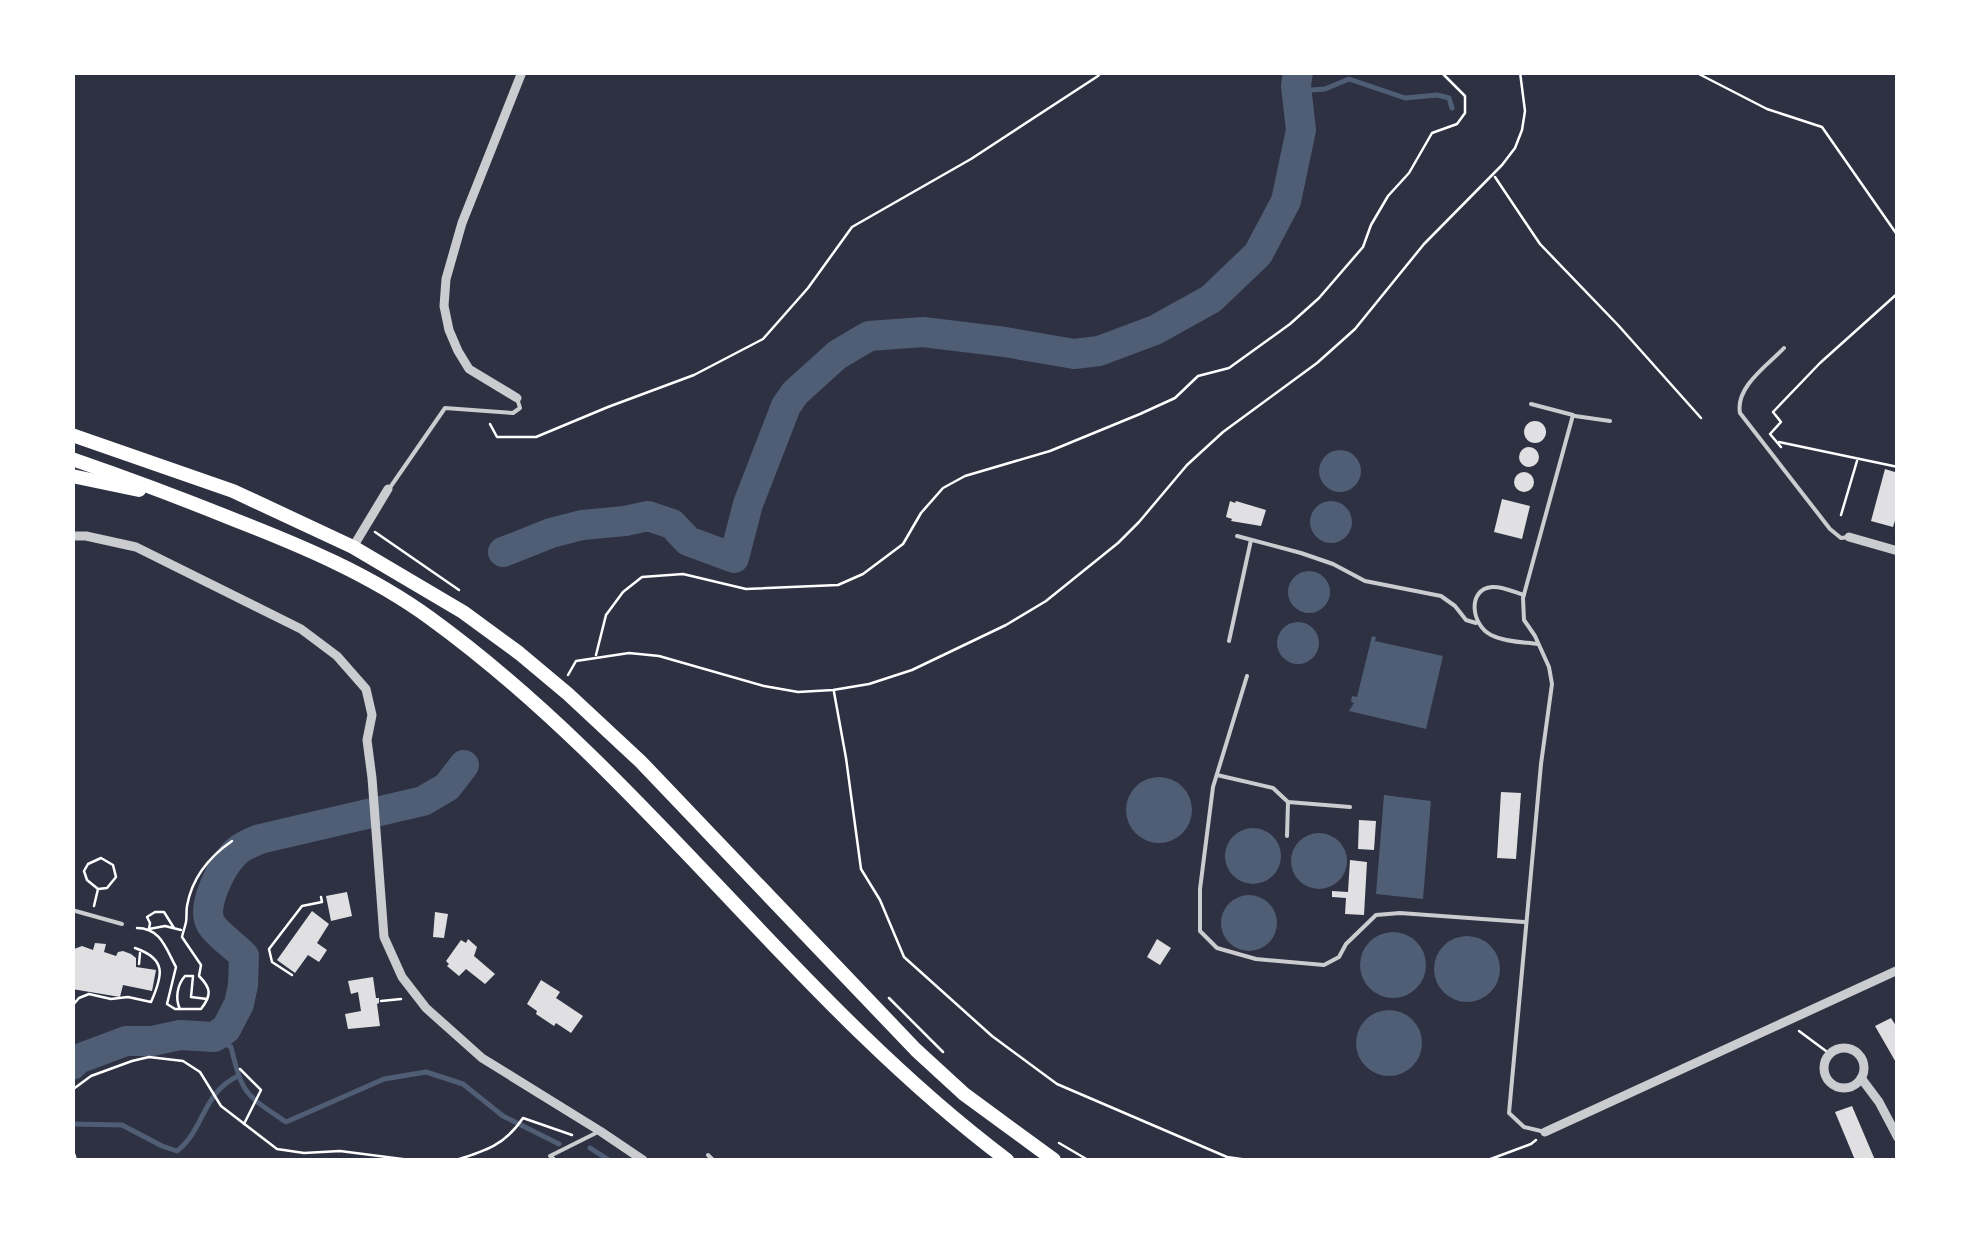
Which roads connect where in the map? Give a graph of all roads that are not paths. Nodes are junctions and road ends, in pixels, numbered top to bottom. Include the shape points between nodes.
1 (522, 72) edge
2 (1784, 348) dead end
3 (517, 398) joint
4 (1531, 404) dead end
5 (1572, 416) junction
6 (1610, 421) dead end
7 (72, 435) edge
8 (72, 459) edge
9 (72, 476) edge
10 (388, 490) joint
11 (184, 500) junction
12 (72, 536) edge
13 (1237, 536) dead end
14 (1848, 537) joint
15 (1251, 540) junction
16 (354, 547) junction
17 (1898, 550) edge
18 (1524, 595) junction
19 (1476, 623) junction
20 (1229, 641) dead end
21 (1538, 644) junction
22 (1247, 676) dead end
23 (1217, 774) junction
24 (1288, 802) junction
25 (1350, 807) dead end
26 (1286, 836) dead end
27 (72, 910) edge
28 (1526, 922) junction
29 (122, 924) dead end
30 (1898, 970) edge
31 (1861, 1078) junction
32 (600, 1130) junction
33 (1545, 1132) joint
34 (1898, 1138) edge
35 (708, 1155) dead end
36 (556, 1160) edge
37 (643, 1160) edge
38 (712, 1160) edge
39 (1007, 1160) edge
40 (1054, 1160) edge

1 - 3 street via 462,223 444,306 470,369
2 - 14 lane via 1745,389 1740,413 1830,529
3 - 10 lane via 520,408 513,413 445,408
4 - 5 lane
5 - 6 lane
5 - 18 lane
7 - 16 highway via 233,491
8 - 11 highway
9 - 11 highway
10 - 16 street
11 - 39 highway via 365,578 429,617 516,685 910,1081
12 - 32 street via 136,547 301,629 366,689 384,937 402,978 482,1058
13 - 15 lane
14 - 17 street
15 - 19 lane via 1301,552 1365,582 1440,596
15 - 20 lane
16 - 40 highway via 464,612 568,694 916,1050
18 - 19 lane via 1487,588 1476,602
18 - 21 lane via 1524,620
19 - 21 lane via 1490,635
21 - 28 lane via 1552,684
22 - 23 lane
23 - 24 lane via 1273,788
23 - 28 lane via 1200,889 1200,931 1217,948 1324,965 1376,915
24 - 25 lane
24 - 26 lane
27 - 29 lane
28 - 33 lane via 1508,1112 1524,1127
30 - 33 street
31 - 31 street via 1857,1054 1830,1054 1824,1069 1833,1085 1852,1086
31 - 34 street
32 - 36 lane via 550,1156
32 - 37 street
35 - 38 lane

